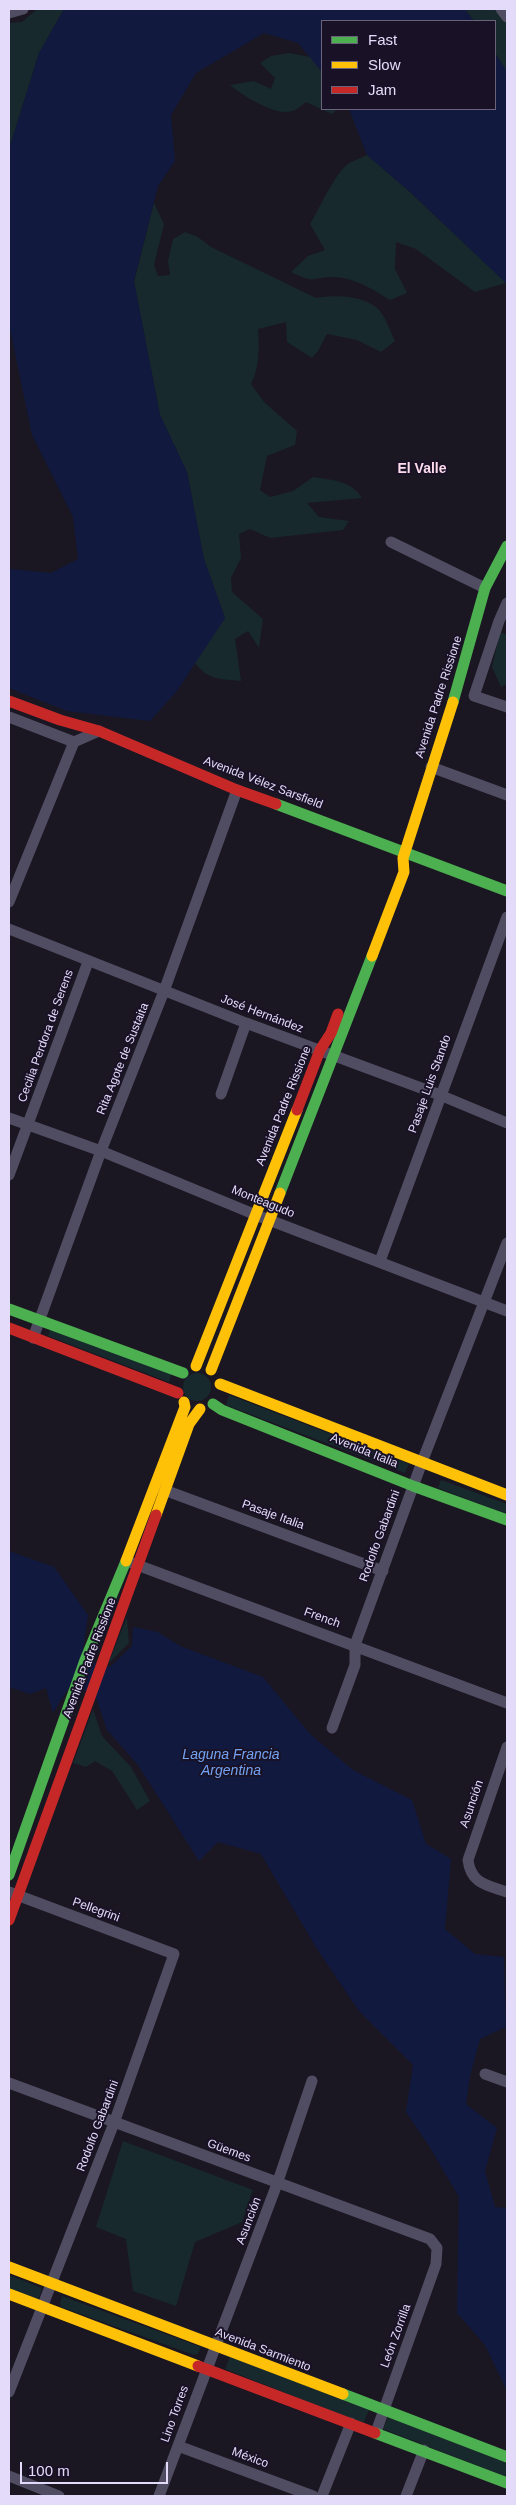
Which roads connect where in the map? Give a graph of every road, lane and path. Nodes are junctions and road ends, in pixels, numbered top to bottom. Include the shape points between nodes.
1 (23, 9) edge
2 (501, 9) edge
3 (9, 13) edge
4 (507, 17) edge
5 (392, 542) dead end
6 (507, 546) edge
7 (485, 588) junction
8 (507, 603) edge
9 (503, 623) edge
10 (462, 677) junction
11 (479, 683) junction
12 (9, 701) edge
13 (507, 707) edge
14 (9, 717) edge
15 (99, 731) junction
16 (74, 742) junction
17 (431, 767) junction
18 (237, 790) junction
19 (507, 796) edge
20 (404, 855) junction
21 (507, 891) edge
22 (9, 902) edge
23 (507, 917) edge
24 (9, 929) edge
25 (88, 962) junction
26 (164, 991) junction
27 (246, 1023) junction
28 (320, 1050) junction
29 (334, 1056) junction
30 (221, 1094) dead end
31 (440, 1095) junction
32 (9, 1118) edge
33 (507, 1122) edge
34 (28, 1125) junction
35 (101, 1151) junction
36 (9, 1176) edge
37 (256, 1215) junction
38 (271, 1220) junction
39 (507, 1244) edge
40 (380, 1261) junction
41 (485, 1303) junction
42 (9, 1309) edge
43 (507, 1311) edge
44 (38, 1320) junction
45 (9, 1328) edge
46 (33, 1338) junction
47 (196, 1366) junction
48 (211, 1370) junction
49 (183, 1373) junction
50 (220, 1384) junction
51 (181, 1398) junction
52 (213, 1404) junction
53 (200, 1409) junction
54 (422, 1462) junction
55 (153, 1486) junction
56 (413, 1486) junction
57 (166, 1491) junction
58 (507, 1495) edge
59 (507, 1520) edge
60 (126, 1561) junction
61 (140, 1565) junction
62 (383, 1571) junction
63 (355, 1645) junction
64 (507, 1703) edge
65 (332, 1728) dead end
66 (507, 1747) edge
67 (9, 1875) edge
68 (507, 1892) edge
69 (13, 1893) edge
70 (9, 1920) edge
71 (174, 1954) joint
72 (484, 2074) dead end
73 (312, 2081) dead end
74 (507, 2082) edge
75 (9, 2083) edge
76 (114, 2123) junction
77 (277, 2184) junction
78 (437, 2248) joint
79 (9, 2267) edge
80 (51, 2283) junction
81 (9, 2294) edge
82 (42, 2306) junction
83 (216, 2347) junction
84 (206, 2370) junction
85 (9, 2392) edge
86 (384, 2410) junction
87 (351, 2423) junction
88 (376, 2432) junction
89 (178, 2446) junction
90 (424, 2450) junction
91 (507, 2457) edge
92 (9, 2476) edge
93 (507, 2483) edge
94 (59, 2496) edge
95 (159, 2496) edge
96 (313, 2496) edge
97 (322, 2496) edge
98 (406, 2496) edge

1 - 3 street
2 - 4 street
5 - 7 street
6 - 7 main road, Avenida Padre Rissione
7 - 10 main road, Avenida Padre Rissione
8 - 9 street
9 - 11 street
10 - 11 street
10 - 17 main road, Avenida Padre Rissione
11 - 13 street via 474,696
12 - 15 main road, Avenida Vélez Sarsfield
14 - 16 street
15 - 16 street
15 - 18 main road, Avenida Vélez Sarsfield
16 - 22 street
17 - 19 street
17 - 20 main road, Avenida Padre Rissione
18 - 20 main road, Avenida Vélez Sarsfield
18 - 26 street, Rita Agote de Sustaita
20 - 21 main road, Avenida Vélez Sarsfield
20 - 28 main road, Avenida Padre Rissione via 395,865 330,1034
20 - 29 main road, Avenida Padre Rissione via 404,872
23 - 31 street, Pasaje Luis Stando
24 - 25 street, José Hernández
25 - 26 street, José Hernández
25 - 34 street, Cecilia Perdora de Serens
26 - 27 street, José Hernández
26 - 35 street, Rita Agote de Sustaita
27 - 28 street, José Hernández
27 - 30 street
28 - 29 street, José Hernández
28 - 37 main road, Avenida Padre Rissione
29 - 31 street, José Hernández
29 - 38 main road, Avenida Padre Rissione
31 - 33 street, José Hernández
31 - 40 street, Pasaje Luis Stando
32 - 34 street, Monteagudo
34 - 35 street, Monteagudo
34 - 36 street, Cecilia Perdora de Serens
35 - 37 street, Monteagudo
35 - 44 street, Rita Agote de Sustaita
37 - 38 street, Monteagudo
37 - 47 main road, Avenida Padre Rissione
38 - 40 street, Monteagudo
38 - 48 main road, Avenida Padre Rissione
39 - 41 street, Rodolfo Gabardini
40 - 41 street, Monteagudo
41 - 43 street, Monteagudo
41 - 54 street, Rodolfo Gabardini
42 - 44 main road
44 - 46 street, Rita Agote de Sustaita
44 - 49 main road
45 - 46 main road
46 - 51 main road
47 - 48 main road
47 - 49 main road
48 - 50 main road
49 - 51 main road via 178,1384
50 - 52 main road via 219,1395
50 - 54 main road, Avenida Italia
51 - 53 main road via 190,1407
51 - 55 main road, Avenida Padre Rissione via 184,1407
52 - 53 main road
52 - 56 main road, Avenida Italia
53 - 57 main road, Avenida Padre Rissione via 189,1424
54 - 56 street, Rodolfo Gabardini
54 - 58 main road, Avenida Italia
55 - 57 street, Pasaje Italia
55 - 60 main road, Avenida Padre Rissione
56 - 59 main road, Avenida Italia
56 - 62 street, Rodolfo Gabardini
57 - 61 main road, Avenida Padre Rissione
57 - 62 street, Pasaje Italia
60 - 61 street, French
60 - 67 main road, Avenida Padre Rissione via 85,1660
61 - 63 street, French
61 - 69 main road, Avenida Padre Rissione
62 - 63 street, Rodolfo Gabardini
63 - 64 street, French
63 - 65 street, Rodolfo Gabardini via 355,1665
66 - 68 street, Asunción via 468,1860 469,1872 477,1881
69 - 70 main road, Avenida Padre Rissione
69 - 71 street, Pellegrini
71 - 76 street, Rodolfo Gabardini
72 - 74 street
73 - 77 street, Asunción
75 - 76 street, Güemes
76 - 77 street, Güemes
76 - 80 street, Rodolfo Gabardini
77 - 78 street, Güemes via 430,2239
77 - 83 street, Asunción
78 - 86 street, León Zorrilla via 436,2264
79 - 80 main road, Avenida Sarmiento
80 - 82 street, Rodolfo Gabardini
80 - 83 main road, Avenida Sarmiento
81 - 82 main road
82 - 84 main road
82 - 85 street, Rodolfo Gabardini
83 - 84 street, Asunción
83 - 86 main road, Avenida Sarmiento
84 - 87 main road
84 - 89 street, Lino Torres
86 - 88 street, León Zorrilla
86 - 91 main road, Avenida Sarmiento
87 - 88 main road
87 - 97 street
88 - 90 main road
89 - 95 street, Lino Torres
89 - 96 street, México
90 - 93 main road
90 - 98 street
92 - 94 street

